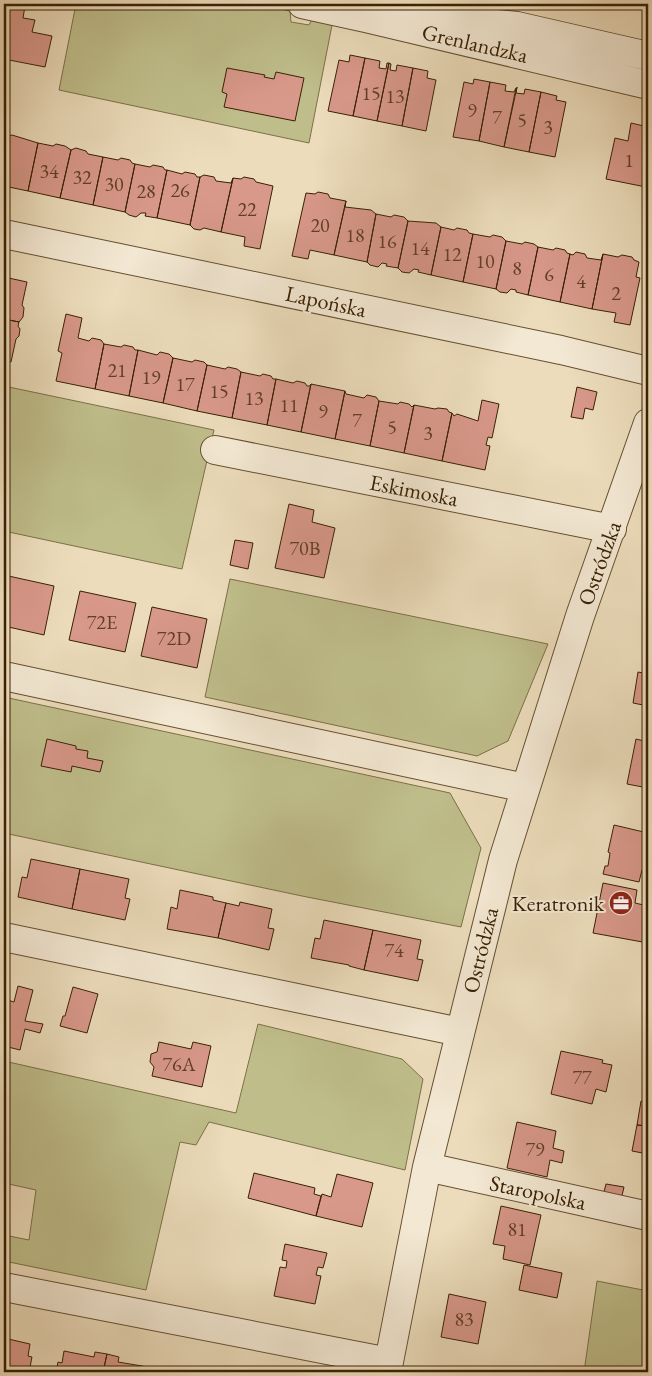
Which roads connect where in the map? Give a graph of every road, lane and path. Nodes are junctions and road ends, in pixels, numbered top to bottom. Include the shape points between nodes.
1 (302, 4) edge
2 (392, 4) edge
3 (648, 56) edge
4 (648, 85) edge
5 (4, 234) edge
6 (648, 371) edge
7 (648, 423) edge
8 (216, 450) dead end
9 (612, 529) junction
10 (4, 676) edge
11 (526, 788) junction
12 (4, 937) edge
13 (460, 1032) junction
14 (427, 1167) junction
15 (648, 1216) edge
16 (4, 1287) edge
17 (388, 1367) edge

1 - 4 street, Grenlandzka
2 - 3 street via 477,22 516,26
5 - 6 street, Lapońska
7 - 9 street, Ostródzka
8 - 9 street, Eskimoska
9 - 11 street, Ostródzka via 580,616
10 - 11 street
11 - 13 street, Ostródzka via 503,860
12 - 13 street
13 - 14 street, Ostródzka
14 - 15 street, Staropolska
14 - 17 street, Ostródzka
16 - 17 street

